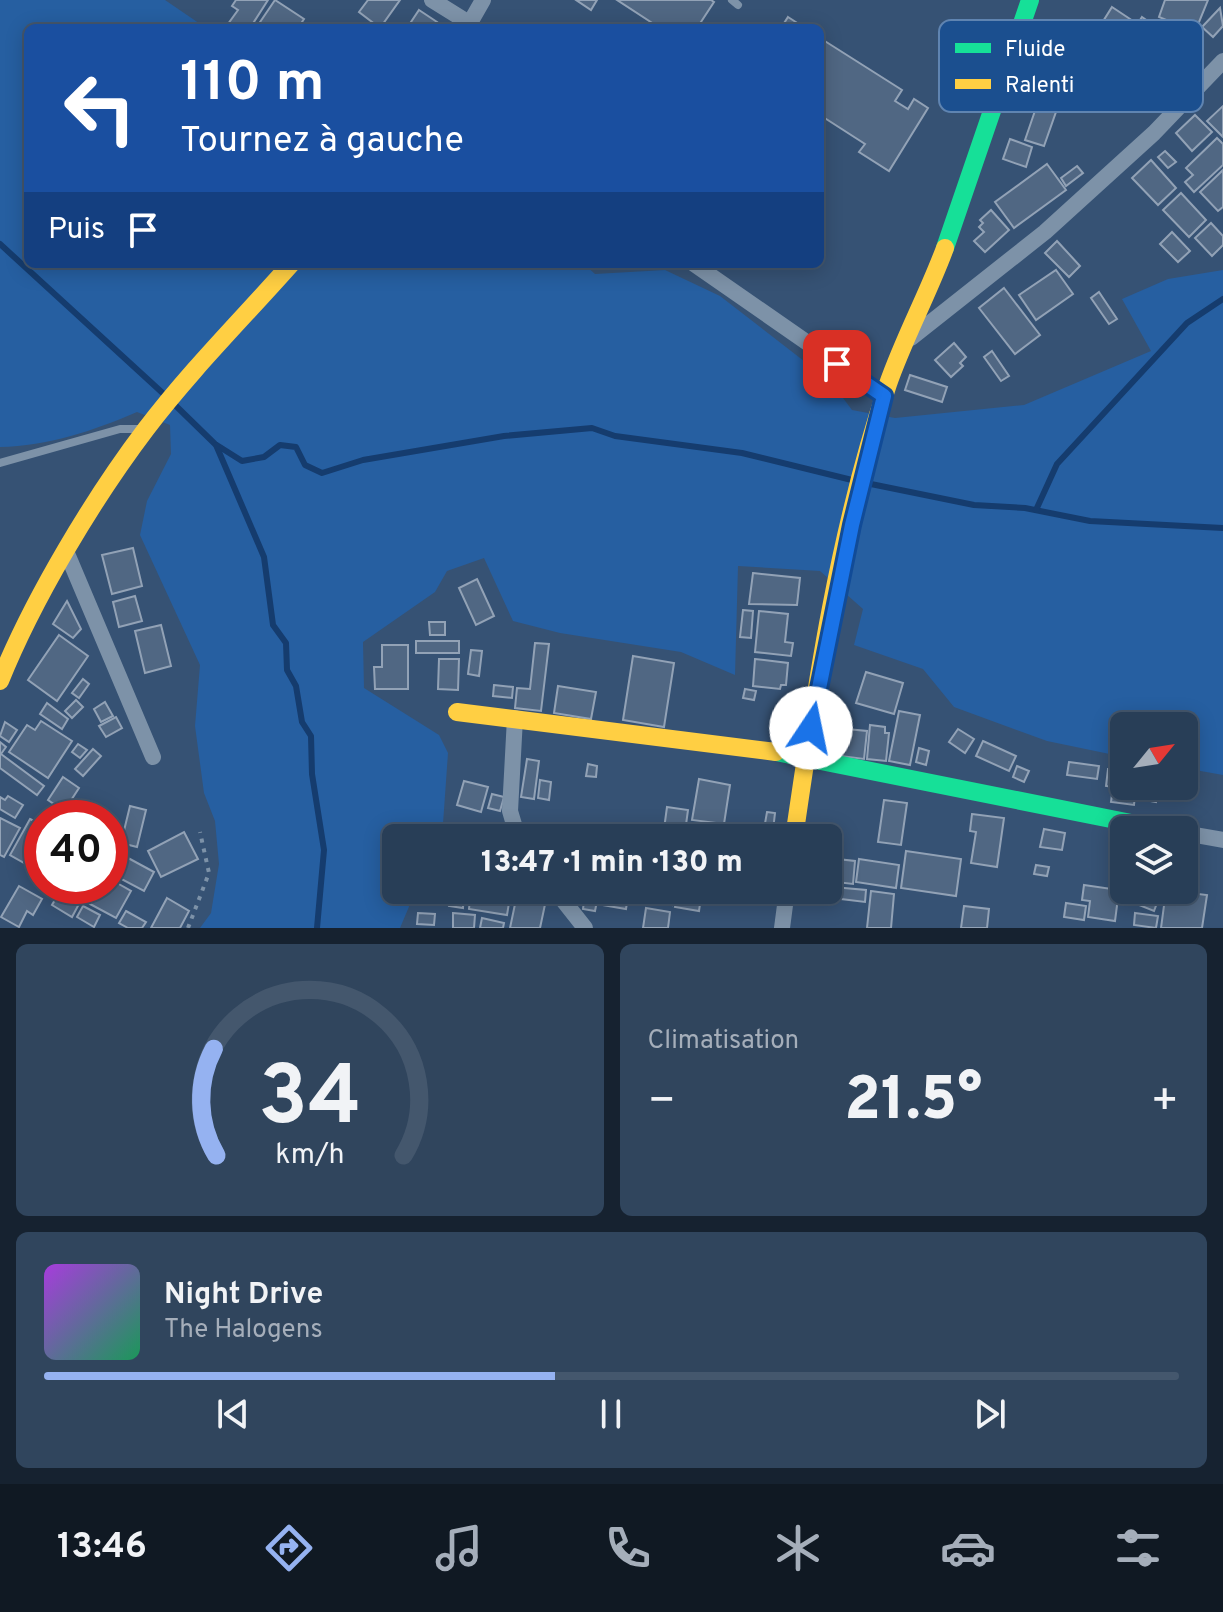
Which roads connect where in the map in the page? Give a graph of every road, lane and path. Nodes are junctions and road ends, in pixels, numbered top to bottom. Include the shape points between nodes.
1 (432, 0) edge
2 (483, 0) edge
3 (1030, 0) edge
4 (1024, 20) edge
5 (465, 24) edge
6 (469, 24) edge
7 (1223, 61) edge
8 (1203, 82) edge
9 (995, 112) edge
10 (1174, 112) edge
11 (288, 268) edge
12 (700, 268) edge
13 (907, 342) junction
14 (884, 396) junction
15 (151, 424) junction
16 (0, 463) edge
17 (66, 551) junction
18 (0, 681) edge
19 (457, 712) dead end
20 (515, 718) junction
21 (805, 756) junction
22 (153, 757) dead end
23 (1110, 818) edge
24 (514, 824) edge
25 (796, 824) edge
26 (200, 832) dead end
27 (1198, 836) edge
28 (1223, 840) edge
29 (566, 904) edge
30 (785, 904) edge
31 (188, 928) edge
32 (585, 928) edge
33 (782, 928) edge

1 - 5 street
2 - 6 street
3 - 4 street
7 - 8 street
9 - 13 street
10 - 13 street via 1045,232
11 - 15 street
12 - 14 street
13 - 14 street
14 - 21 street
15 - 16 lane
15 - 17 street
17 - 18 street
17 - 22 street
19 - 20 street
20 - 21 street
20 - 24 street
21 - 23 street
21 - 25 street
26 - 31 path via 209,873
27 - 28 street
29 - 32 street
30 - 33 street

